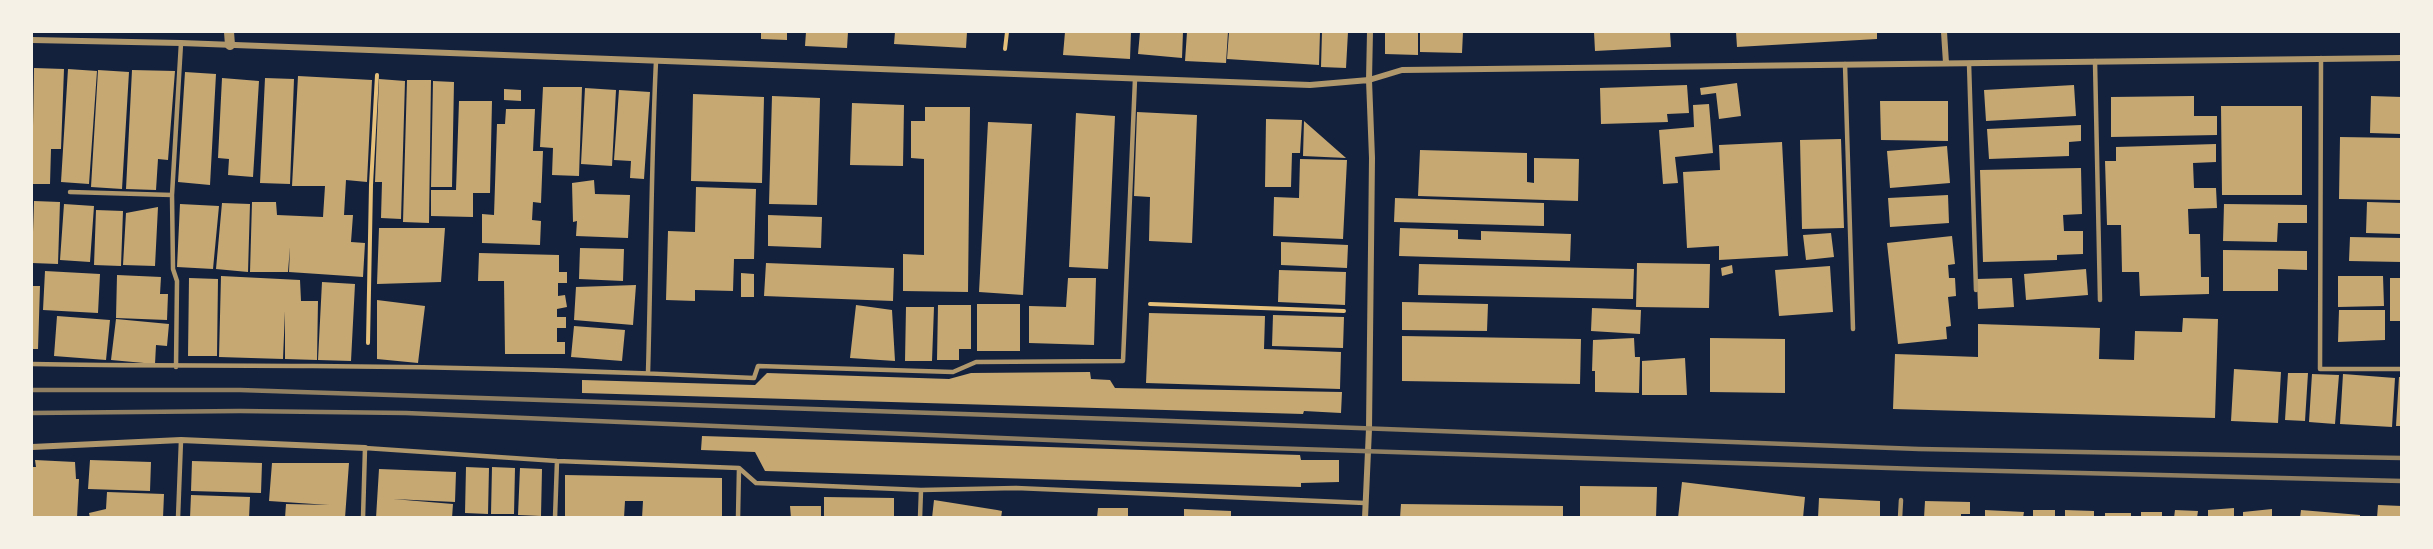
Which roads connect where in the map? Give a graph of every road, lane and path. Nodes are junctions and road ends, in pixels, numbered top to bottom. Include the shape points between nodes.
1 (229, 32) edge
2 (1370, 32) edge
3 (1944, 32) edge
4 (32, 40) edge
5 (182, 43) junction
6 (230, 45) junction
7 (379, 51) junction
8 (2321, 58) junction
9 (2402, 58) edge
10 (656, 61) junction
11 (2095, 61) junction
12 (1946, 63) junction
13 (1969, 63) junction
14 (1845, 64) junction
15 (1135, 79) junction
16 (1369, 80) junction
17 (70, 192) dead end
18 (172, 195) junction
19 (1976, 290) dead end
20 (2100, 300) dead end
21 (1126, 303) junction
22 (1370, 312) junction
23 (1853, 329) dead end
24 (32, 364) edge
25 (176, 367) junction
26 (368, 368) junction
27 (2402, 369) edge
28 (648, 373) junction
29 (181, 440) junction
30 (32, 447) edge
31 (365, 448) junction
32 (557, 461) junction
33 (739, 468) junction
34 (921, 490) junction
35 (1901, 500) dead end
36 (1365, 503) junction
37 (178, 518) edge
38 (363, 518) edge
39 (555, 518) edge
40 (738, 518) edge
41 (920, 518) edge
42 (1365, 518) edge
43 (1900, 518) edge

1 - 6 street
2 - 16 street
3 - 12 street
4 - 5 street
5 - 6 street
5 - 18 lane
6 - 7 street
7 - 10 street
7 - 26 path via 370,184
8 - 9 street
8 - 11 street
8 - 27 lane via 2320,369
10 - 15 street
10 - 28 lane
11 - 13 street
11 - 20 lane
12 - 13 street
12 - 14 street
13 - 19 lane
14 - 16 street via 1402,70
14 - 23 lane
15 - 16 street via 1310,85
15 - 21 lane
16 - 22 street
17 - 18 lane
18 - 25 lane
21 - 22 path
21 - 28 lane via 1123,361 976,362 953,372 758,366 754,378
22 - 36 street
24 - 25 lane
25 - 26 lane
26 - 28 lane
29 - 30 street
29 - 31 street
29 - 37 lane
31 - 32 lane
31 - 38 lane
32 - 33 lane
32 - 39 lane
33 - 34 lane via 756,483
33 - 40 lane
34 - 36 lane via 1016,488
34 - 41 lane
35 - 43 lane
36 - 42 street

